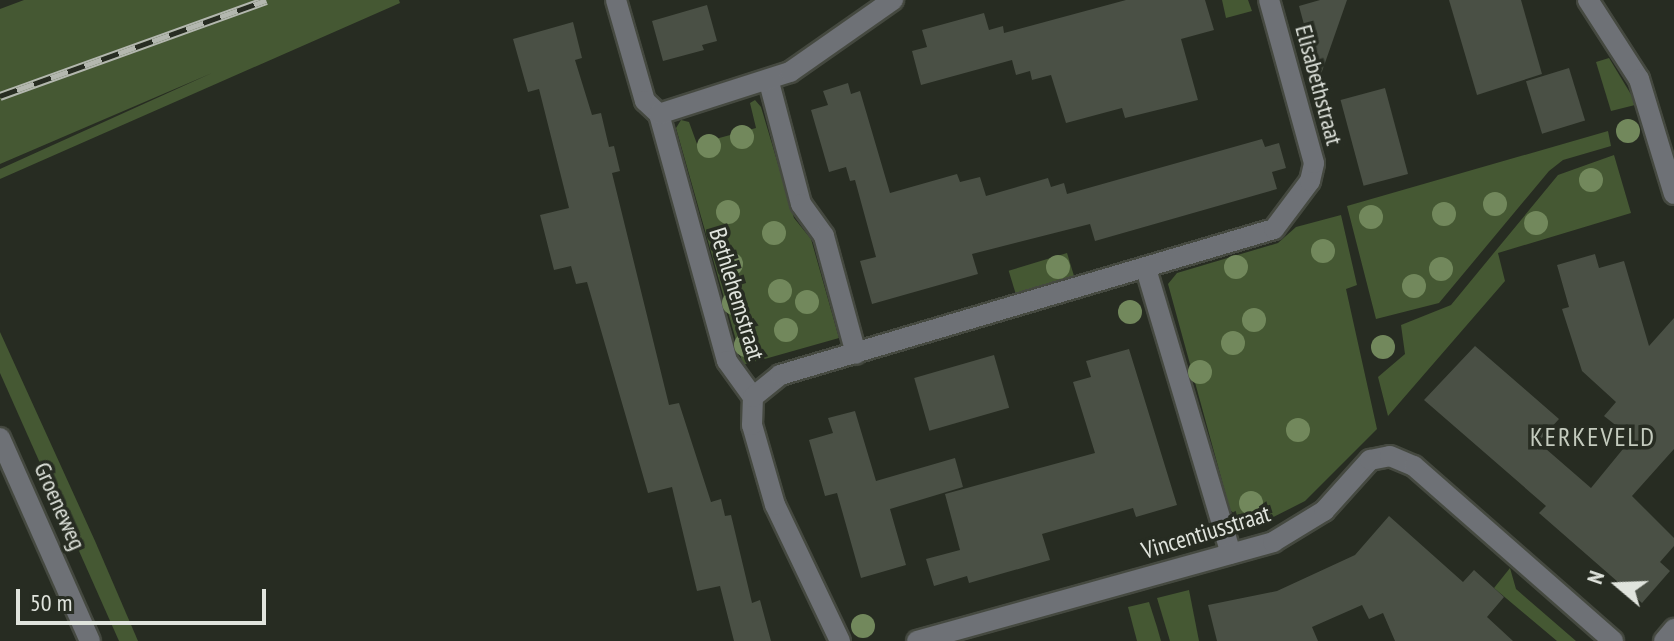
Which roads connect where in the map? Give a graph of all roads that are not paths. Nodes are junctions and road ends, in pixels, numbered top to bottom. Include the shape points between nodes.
1 (616, 0) edge
2 (893, 0) edge
3 (1269, 0) edge
4 (1588, 0) edge
5 (769, 82) junction
6 (659, 114) junction
7 (1674, 194) edge
8 (1146, 269) junction
9 (856, 354) junction
10 (753, 397) junction
11 (0, 438) edge
12 (1231, 554) junction
13 (1674, 629) edge
14 (90, 641) edge
15 (840, 641) edge
16 (917, 641) edge
17 (1613, 641) edge
18 (1664, 641) edge

1 - 6 street, Bethlehemstraat via 645,101
2 - 5 street
3 - 8 street, Elisabethstraat via 1314,163 1310,181 1274,229
4 - 7 street via 1639,79
5 - 6 street
5 - 9 street via 801,204 824,236
6 - 10 street, Bethlehemstraat via 727,361
8 - 9 street, Elisabethstraat
8 - 12 street
9 - 10 street, Elisabethstraat via 780,375
10 - 15 street, Bethlehemstraat via 752,425 775,505
11 - 14 street, Groeneweg
12 - 16 street, Vincentiusstraat
12 - 17 street, Vincentiusstraat via 1273,542 1311,521 1370,460 1390,456 1414,466
13 - 18 street

